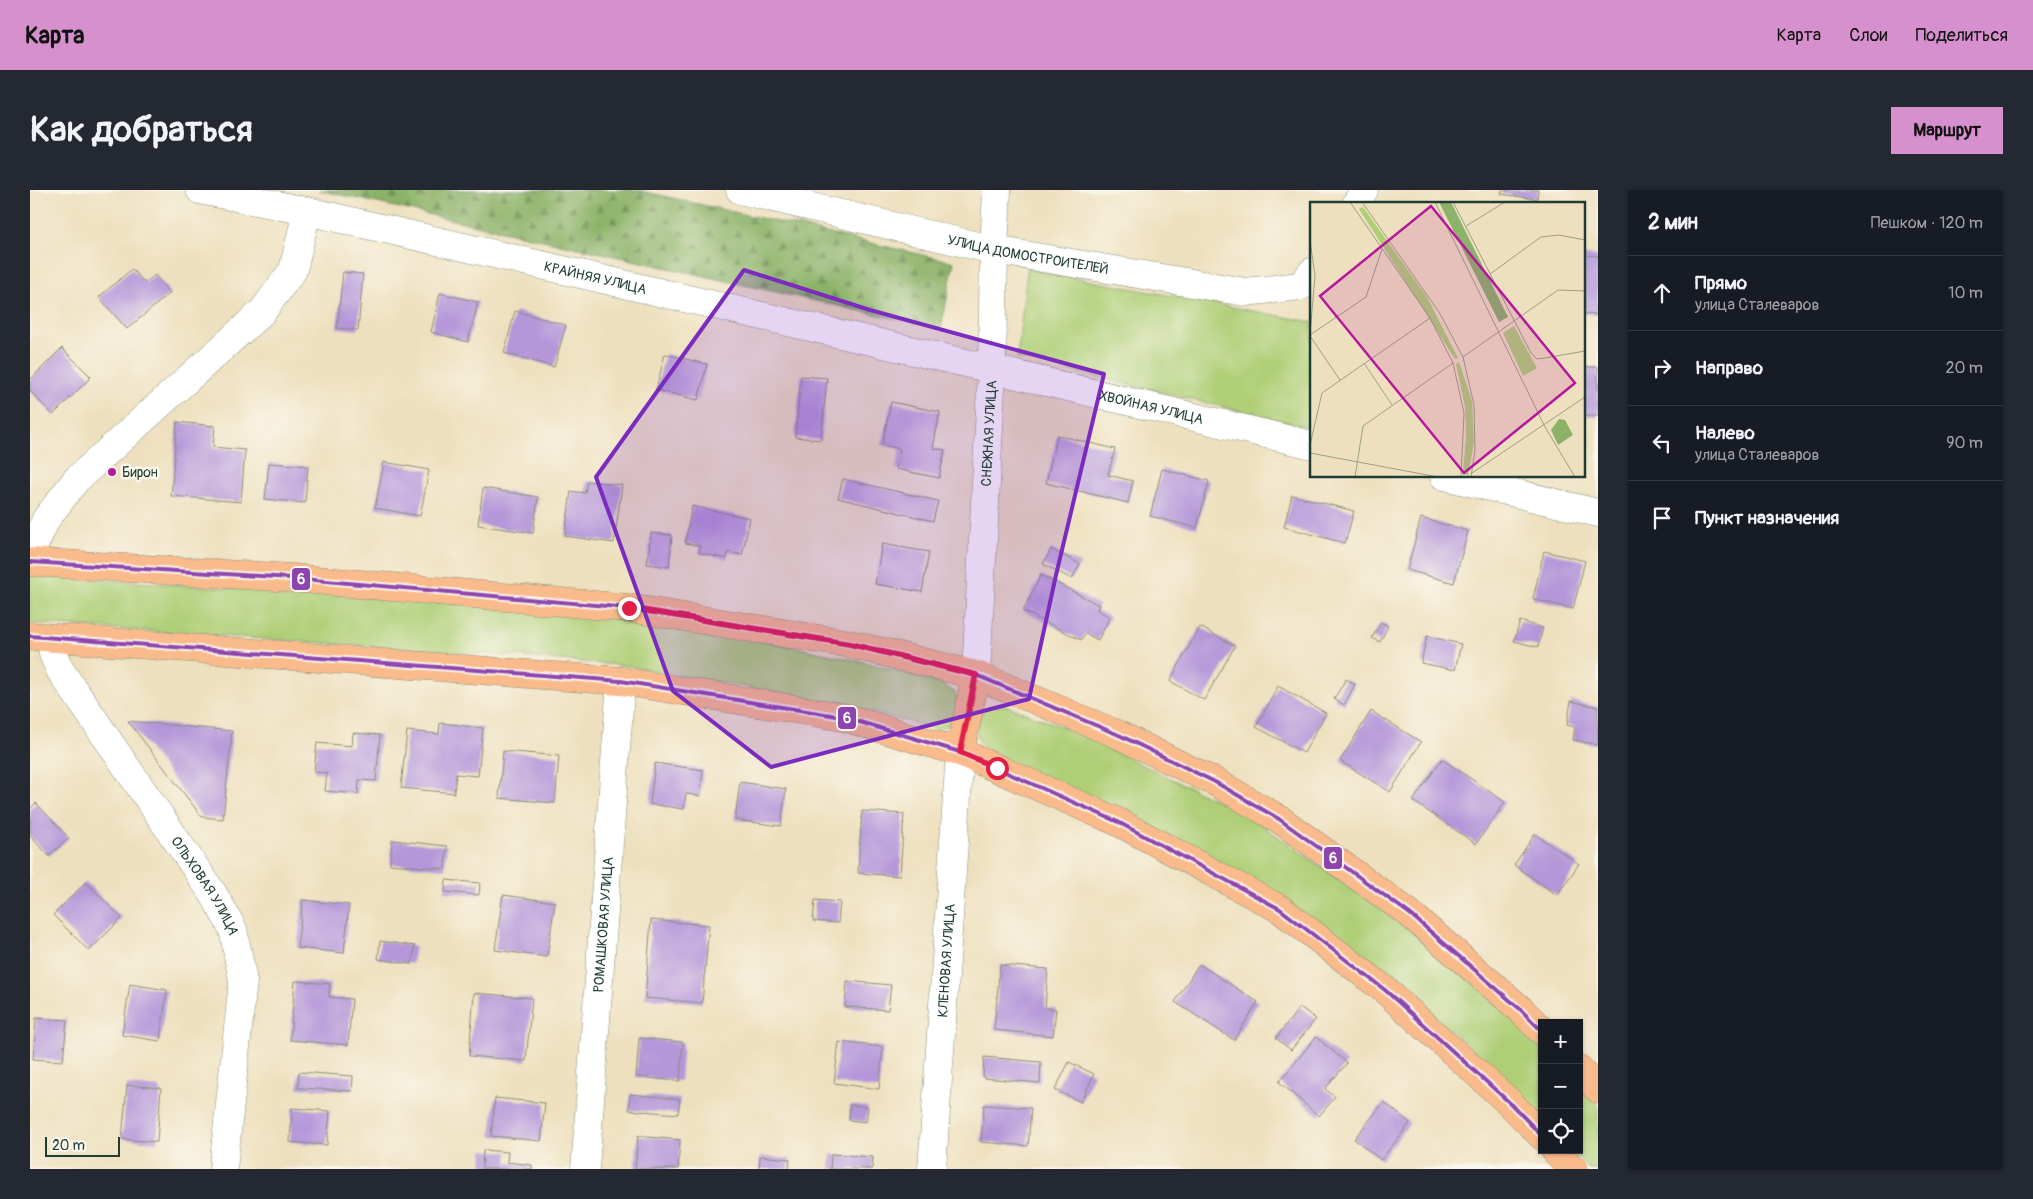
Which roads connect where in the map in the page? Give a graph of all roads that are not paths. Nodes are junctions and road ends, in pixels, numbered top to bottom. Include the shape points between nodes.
1 (200, 190) edge
2 (740, 190) edge
3 (997, 190) edge
4 (1364, 190) edge
5 (1357, 202) edge
6 (307, 211) junction
7 (994, 250) junction
8 (1310, 275) edge
9 (992, 369) junction
10 (1310, 445) edge
11 (1452, 478) edge
12 (1598, 513) edge
13 (30, 556) edge
14 (30, 562) edge
15 (40, 637) edge
16 (976, 675) junction
17 (621, 680) junction
18 (960, 752) junction
19 (1538, 1027) edge
20 (1583, 1073) edge
21 (1598, 1089) edge
22 (1538, 1132) edge
23 (1559, 1154) edge
24 (223, 1169) edge
25 (585, 1169) edge
26 (932, 1169) edge
27 (1573, 1169) edge

1 - 6 street, КРАЙНЯЯ УЛИЦА
2 - 7 street, УЛИЦА ДОМОСТРОИТЕЛЕЙ
3 - 7 street, СНЕЖНАЯ УЛИЦА
4 - 5 street
6 - 9 street, КРАЙНЯЯ УЛИЦА
6 - 13 street via 294,270 262,312 76,480 46,519
7 - 8 street, УЛИЦА ДОМОСТРОИТЕЛЕЙ via 1245,292 1301,286
7 - 9 street, СНЕЖНАЯ УЛИЦА
9 - 10 street, ХВОЙНАЯ УЛИЦА
9 - 16 street, СНЕЖНАЯ УЛИЦА
11 - 12 street
14 - 16 main road via 292,578 629,608 850,644
15 - 17 main road
15 - 24 street, ОЛЬХОВАЯ УЛИЦА via 214,895 233,929 243,981
16 - 18 main road
16 - 19 main road via 1119,735 1215,782 1279,819 1410,914
17 - 18 main road via 843,717
17 - 25 street, РОМАШКОВАЯ УЛИЦА
18 - 22 main road via 1118,822 1280,909 1385,990
18 - 26 street, КЛЕНОВАЯ УЛИЦА
20 - 21 main road
23 - 27 main road

